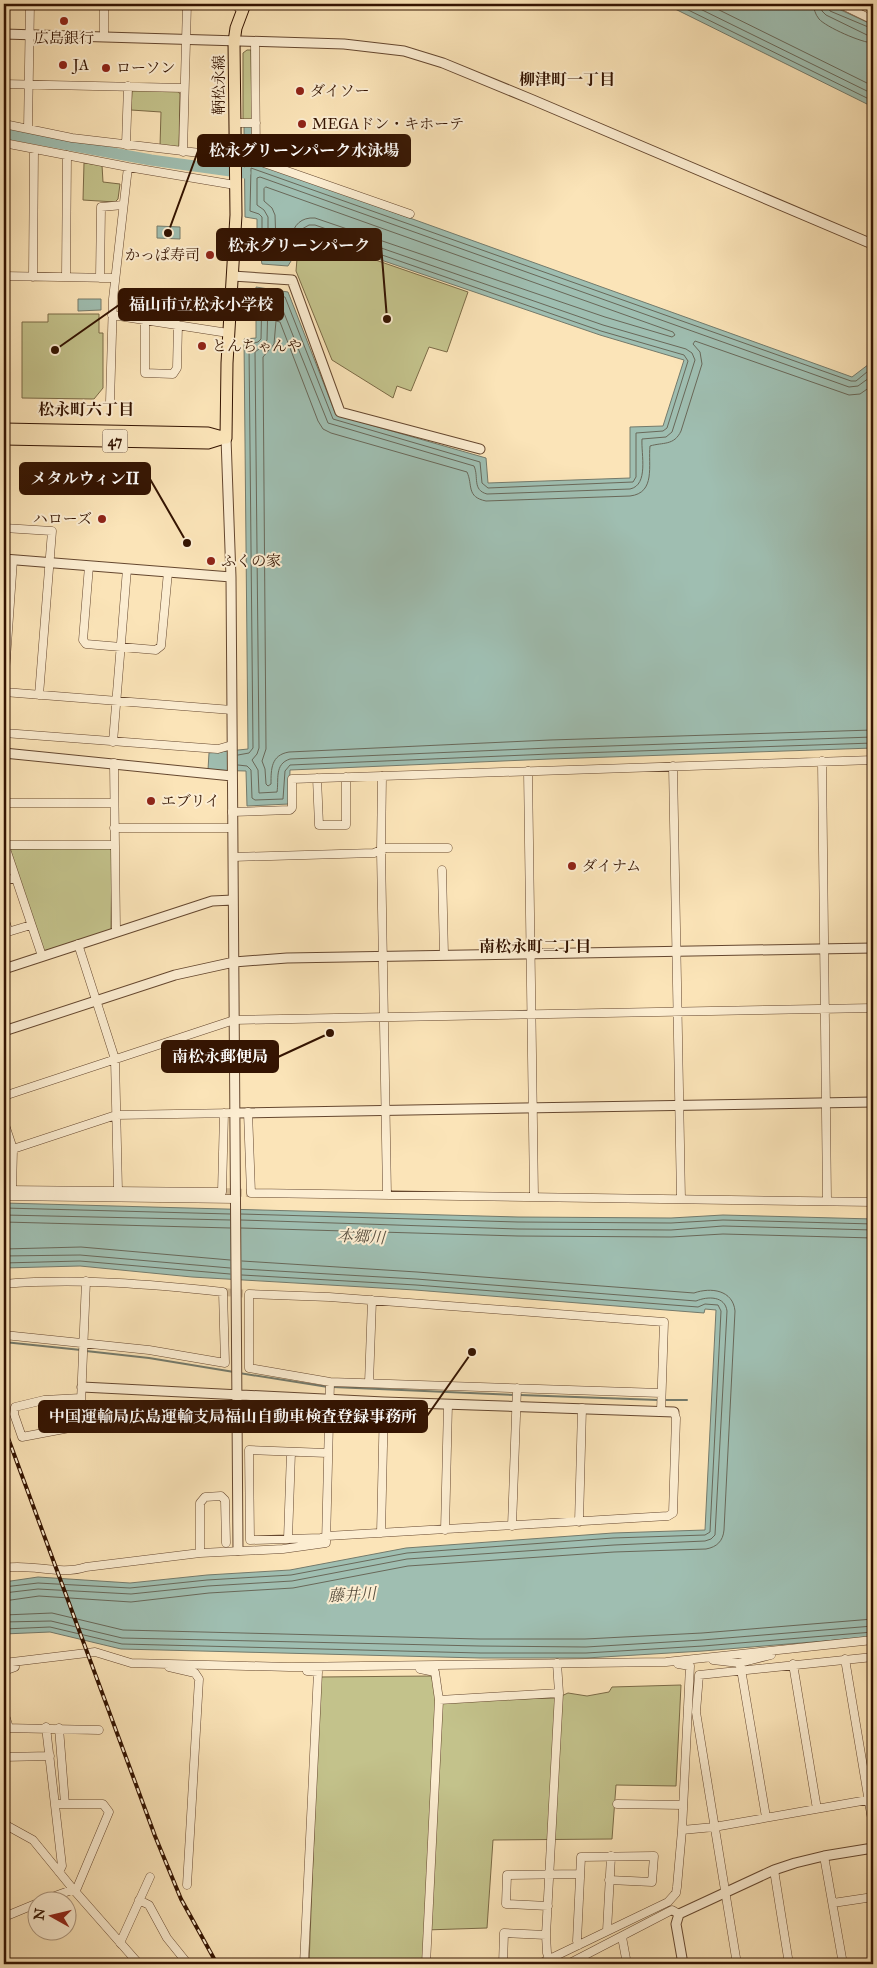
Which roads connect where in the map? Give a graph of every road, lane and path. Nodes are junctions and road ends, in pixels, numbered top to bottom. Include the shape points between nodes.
1 (30, 4) edge
2 (104, 4) edge
3 (186, 4) edge
4 (840, 4) edge
5 (240, 6) edge
6 (873, 20) edge
7 (4, 34) edge
8 (30, 34) junction
9 (104, 36) junction
10 (185, 40) junction
11 (234, 42) junction
12 (255, 42) junction
13 (4, 84) edge
14 (29, 86) junction
15 (128, 86) junction
16 (184, 88) junction
17 (238, 123) junction
18 (254, 123) junction
19 (4, 124) edge
20 (28, 129) junction
21 (4, 143) edge
22 (126, 145) junction
23 (34, 149) junction
24 (183, 152) junction
25 (66, 155) junction
26 (235, 159) junction
27 (128, 167) junction
28 (235, 180) junction
29 (123, 205) junction
30 (410, 214) dead end
31 (872, 244) dead end
32 (4, 276) edge
33 (232, 276) junction
34 (33, 277) junction
35 (66, 277) junction
36 (100, 278) junction
37 (114, 278) junction
38 (112, 315) junction
39 (145, 320) junction
40 (178, 325) junction
41 (228, 333) junction
42 (110, 402) dead end
43 (4, 429) edge
44 (226, 438) junction
45 (4, 439) edge
46 (480, 448) dead end
47 (4, 528) edge
48 (4, 559) edge
49 (14, 560) junction
50 (50, 563) junction
51 (89, 566) junction
52 (127, 569) junction
53 (168, 572) junction
54 (231, 577) junction
55 (121, 647) junction
56 (4, 687) edge
57 (4, 692) edge
58 (39, 695) junction
59 (117, 701) junction
60 (232, 710) junction
61 (4, 733) edge
62 (113, 742) junction
63 (232, 747) junction
64 (4, 753) edge
65 (873, 760) edge
66 (822, 761) junction
67 (114, 762) junction
68 (673, 766) junction
69 (528, 771) junction
70 (232, 773) junction
71 (382, 776) junction
72 (346, 777) junction
73 (317, 778) junction
74 (4, 803) edge
75 (114, 803) junction
76 (232, 812) junction
77 (114, 828) junction
78 (232, 828) junction
79 (4, 845) edge
80 (114, 845) junction
81 (448, 848) dead end
82 (381, 851) junction
83 (233, 857) junction
84 (7, 864) edge
85 (442, 870) dead end
86 (15, 878) junction
87 (4, 881) edge
88 (233, 900) junction
89 (4, 918) edge
90 (31, 925) junction
91 (116, 931) junction
92 (78, 944) junction
93 (873, 948) edge
94 (824, 949) junction
95 (676, 951) junction
96 (444, 955) junction
97 (531, 955) junction
98 (42, 956) junction
99 (383, 956) junction
100 (234, 962) junction
101 (4, 969) edge
102 (96, 1001) junction
103 (873, 1008) edge
104 (826, 1009) junction
105 (677, 1012) junction
106 (531, 1014) junction
107 (385, 1017) junction
108 (234, 1020) junction
109 (4, 1031) edge
110 (115, 1059) junction
111 (4, 1096) edge
112 (873, 1102) edge
113 (827, 1103) junction
114 (678, 1106) junction
115 (533, 1108) junction
116 (386, 1111) junction
117 (248, 1112) junction
118 (224, 1113) junction
119 (235, 1113) junction
120 (116, 1115) junction
121 (4, 1122) edge
122 (13, 1149) junction
123 (4, 1152) edge
124 (8, 1190) edge
125 (118, 1190) junction
126 (387, 1195) junction
127 (4, 1196) edge
128 (534, 1197) junction
129 (681, 1199) junction
130 (236, 1200) junction
131 (827, 1200) junction
132 (873, 1202) edge
133 (86, 1282) junction
134 (4, 1284) edge
135 (372, 1300) junction
136 (4, 1335) edge
137 (83, 1344) junction
138 (330, 1382) junction
139 (369, 1383) junction
140 (82, 1387) junction
141 (516, 1388) junction
142 (661, 1393) junction
143 (238, 1394) junction
144 (329, 1396) junction
145 (81, 1398) junction
146 (384, 1402) junction
147 (516, 1403) junction
148 (448, 1404) junction
149 (582, 1408) junction
150 (661, 1411) junction
151 (674, 1412) joint
152 (291, 1452) junction
153 (328, 1453) junction
154 (579, 1522) junction
155 (512, 1526) junction
156 (445, 1530) junction
157 (380, 1533) junction
158 (327, 1536) junction
159 (288, 1539) junction
160 (226, 1543) dead end
161 (238, 1550) junction
162 (200, 1553) junction
163 (4, 1568) edge
164 (873, 1640) edge
165 (774, 1651) junction
166 (873, 1657) edge
167 (704, 1658) junction
168 (845, 1659) junction
169 (666, 1662) junction
170 (4, 1663) edge
171 (16, 1663) junction
172 (149, 1663) junction
173 (557, 1663) junction
174 (793, 1664) junction
175 (406, 1666) junction
176 (690, 1666) junction
177 (740, 1666) junction
178 (288, 1667) junction
179 (4, 1671) edge
180 (560, 1693) junction
181 (439, 1700) junction
182 (4, 1712) edge
183 (46, 1727) junction
184 (6, 1728) edge
185 (59, 1728) junction
186 (99, 1730) dead end
187 (50, 1756) junction
188 (4, 1757) edge
189 (871, 1800) edge
190 (56, 1804) junction
191 (65, 1804) junction
192 (617, 1804) dead end
193 (683, 1805) junction
194 (817, 1809) junction
195 (766, 1817) junction
196 (4, 1824) edge
197 (873, 1826) edge
198 (714, 1827) junction
199 (682, 1830) junction
200 (873, 1848) edge
201 (611, 1856) junction
202 (824, 1856) junction
203 (774, 1870) junction
204 (59, 1872) junction
205 (580, 1874) junction
206 (551, 1875) junction
207 (150, 1877) dead end
208 (609, 1880) junction
209 (187, 1885) dead end
210 (72, 1889) junction
211 (725, 1892) junction
212 (873, 1897) edge
213 (139, 1900) junction
214 (668, 1902) junction
215 (833, 1903) junction
216 (548, 1906) junction
217 (28, 1907) edge
218 (675, 1912) junction
219 (4, 1917) edge
220 (607, 1931) junction
221 (546, 1934) junction
222 (622, 1937) junction
223 (120, 1943) junction
224 (579, 1945) junction
225 (549, 1959) junction
226 (572, 1963) edge
227 (132, 1964) edge
228 (139, 1964) edge
229 (188, 1964) edge
230 (304, 1964) edge
231 (426, 1964) edge
232 (502, 1964) edge
233 (539, 1964) edge
234 (627, 1964) edge
235 (683, 1964) edge
236 (737, 1964) edge
237 (790, 1964) edge
238 (843, 1964) edge

1 - 8 street
2 - 9 street
3 - 10 street
4 - 6 street
5 - 11 main road, 鞆松永線
7 - 8 street
8 - 9 street
8 - 14 street
9 - 10 street
10 - 11 street
10 - 16 street
11 - 12 street
11 - 17 main road, 鞆松永線
12 - 18 street
12 - 31 street via 344,44 419,55
13 - 14 street
14 - 15 street
14 - 20 street
15 - 16 street
15 - 22 street
16 - 24 street
17 - 18 street
17 - 26 main road, 鞆松永線
18 - 30 street via 256,158 264,163
19 - 20 street
20 - 22 street
21 - 23 street
22 - 24 street
23 - 25 street
23 - 34 street
24 - 26 street
25 - 27 street
25 - 35 street
26 - 28 main road, 鞆松永線
27 - 28 street
27 - 29 street
28 - 33 main road, 鞆松永線
29 - 36 street via 101,207
29 - 37 street
32 - 34 street
33 - 41 main road, 鞆松永線
33 - 46 street via 292,280 340,412
34 - 35 street
35 - 36 street
36 - 37 street
37 - 38 street
38 - 39 street
38 - 42 street
39 - 40 street
39 - 40 street via 145,373 173,374 177,368
40 - 41 street
41 - 44 main road, 鞆松永線
43 - 44 main road, 47 via 208,433
44 - 45 main road, 47 via 208,443
44 - 54 street
47 - 50 street via 52,531
48 - 49 street
49 - 50 street
49 - 56 street
50 - 51 street
50 - 58 street
51 - 52 street
51 - 55 street via 83,640 86,644
52 - 53 street
52 - 55 street
53 - 54 street
53 - 55 street via 161,646 156,650
54 - 60 street
55 - 59 street
57 - 58 street
58 - 59 street
59 - 60 street
59 - 62 street
60 - 63 street
61 - 62 street
62 - 63 street via 218,749
63 - 70 street
64 - 67 street
65 - 66 street
66 - 68 street
66 - 94 street
67 - 70 street
67 - 75 street
68 - 69 street
68 - 95 street
69 - 71 street
69 - 97 street
70 - 76 street
71 - 72 street
71 - 82 street
72 - 73 street
72 - 73 street via 346,825 319,825
73 - 76 street via 292,779 290,810
74 - 75 street
75 - 77 street
76 - 78 street
77 - 78 street
77 - 80 street
78 - 83 street
79 - 80 street
79 - 84 street
80 - 91 street
81 - 82 street via 386,848
82 - 83 street
82 - 99 street
83 - 88 street
84 - 86 street
85 - 96 street
86 - 87 street
86 - 90 street
88 - 91 street via 212,901
88 - 100 street
89 - 90 street via 11,931
90 - 98 street
91 - 92 street
92 - 98 street
92 - 102 street
93 - 94 street
94 - 95 street
94 - 104 street
95 - 97 street
95 - 105 street
96 - 97 street
96 - 99 street
97 - 106 street
98 - 101 street
99 - 100 street
99 - 107 street
100 - 102 street via 175,975
100 - 108 street
102 - 109 street
102 - 110 street
103 - 104 street
104 - 105 street
104 - 113 street
105 - 106 street
105 - 114 street
106 - 107 street
106 - 115 street
107 - 108 street
107 - 116 street
108 - 110 street
108 - 119 street
110 - 111 street
110 - 120 street
112 - 113 street
113 - 114 street
113 - 131 street
114 - 115 street
114 - 129 street
115 - 116 street
115 - 128 street
116 - 117 street
116 - 126 street
117 - 119 street
117 - 126 street via 251,1193
118 - 119 street
118 - 120 street
118 - 125 street via 222,1192
119 - 130 street
120 - 122 street
120 - 125 street
121 - 122 street
122 - 123 street
122 - 124 street
124 - 125 street
126 - 128 street
127 - 130 street
128 - 129 street
129 - 131 street
130 - 143 street
131 - 132 street
133 - 134 street
133 - 137 street
133 - 137 street via 158,1284 223,1292 224,1363 149,1350
135 - 138 street via 249,1294 249,1368
135 - 139 street
135 - 142 street via 664,1322
136 - 137 street
137 - 140 street
138 - 139 street
138 - 144 street
139 - 141 street
140 - 143 street
140 - 145 street
141 - 142 street
141 - 147 street
142 - 150 street
143 - 144 street
143 - 161 street
144 - 146 street
144 - 153 street
145 - 145 street via 44,1400 15,1407 14,1414 22,1437 80,1426
146 - 148 street
146 - 157 street
147 - 148 street
147 - 149 street
147 - 155 street
148 - 156 street
149 - 150 street
149 - 154 street
150 - 151 street
151 - 154 street via 673,1513 668,1516
152 - 153 street
152 - 159 street
152 - 159 street via 250,1450 250,1540
153 - 158 street
154 - 155 street
155 - 156 street
156 - 157 street
157 - 158 street
158 - 159 street
158 - 161 street via 326,1543 283,1549
160 - 162 street via 225,1500 221,1496 205,1497 200,1503
161 - 162 street
162 - 163 street via 86,1566 74,1571
164 - 165 street
165 - 167 street
165 - 177 street via 774,1654
166 - 168 street
167 - 169 street
167 - 176 street
167 - 177 street
168 - 174 street
168 - 189 street
169 - 173 street
169 - 176 street
170 - 171 street
171 - 172 street via 95,1652 131,1663
171 - 179 street via 15,1667
172 - 178 street
172 - 209 street via 195,1673 199,1679
173 - 175 street
173 - 180 street
174 - 177 street
174 - 194 street
175 - 178 street
175 - 181 street via 435,1672
176 - 193 street
177 - 195 street
177 - 198 street via 699,1675 696,1712
178 - 230 street via 318,1672
180 - 181 street
180 - 206 street
181 - 231 street
182 - 184 street
183 - 184 street
183 - 185 street
183 - 187 street
185 - 186 street
185 - 191 street
187 - 188 street
187 - 190 street
189 - 194 street
189 - 197 street
190 - 191 street
190 - 204 street via 62,1866
191 - 210 street via 103,1804 109,1812 77,1888
192 - 193 street
193 - 199 street
194 - 195 street
195 - 198 street
196 - 204 street via 33,1840
198 - 199 street
198 - 211 street
199 - 214 street via 676,1893
200 - 202 street
201 - 205 street via 581,1857
201 - 208 street
201 - 208 street via 654,1856 652,1882
202 - 203 street
202 - 215 street
203 - 211 street
203 - 237 street
204 - 210 street
205 - 206 street
205 - 224 street
206 - 216 street
206 - 216 street via 507,1875 506,1904
207 - 213 street
208 - 220 street
210 - 223 street
211 - 218 street
211 - 236 street
212 - 215 street
213 - 223 street
213 - 229 street via 149,1905 167,1938
214 - 218 street
214 - 220 street
215 - 238 street
216 - 221 street
217 - 219 street
218 - 222 street
218 - 235 street
220 - 224 street
221 - 225 street
221 - 232 street via 504,1933
222 - 226 street
222 - 234 street
223 - 227 street
223 - 228 street
224 - 225 street
225 - 233 street

